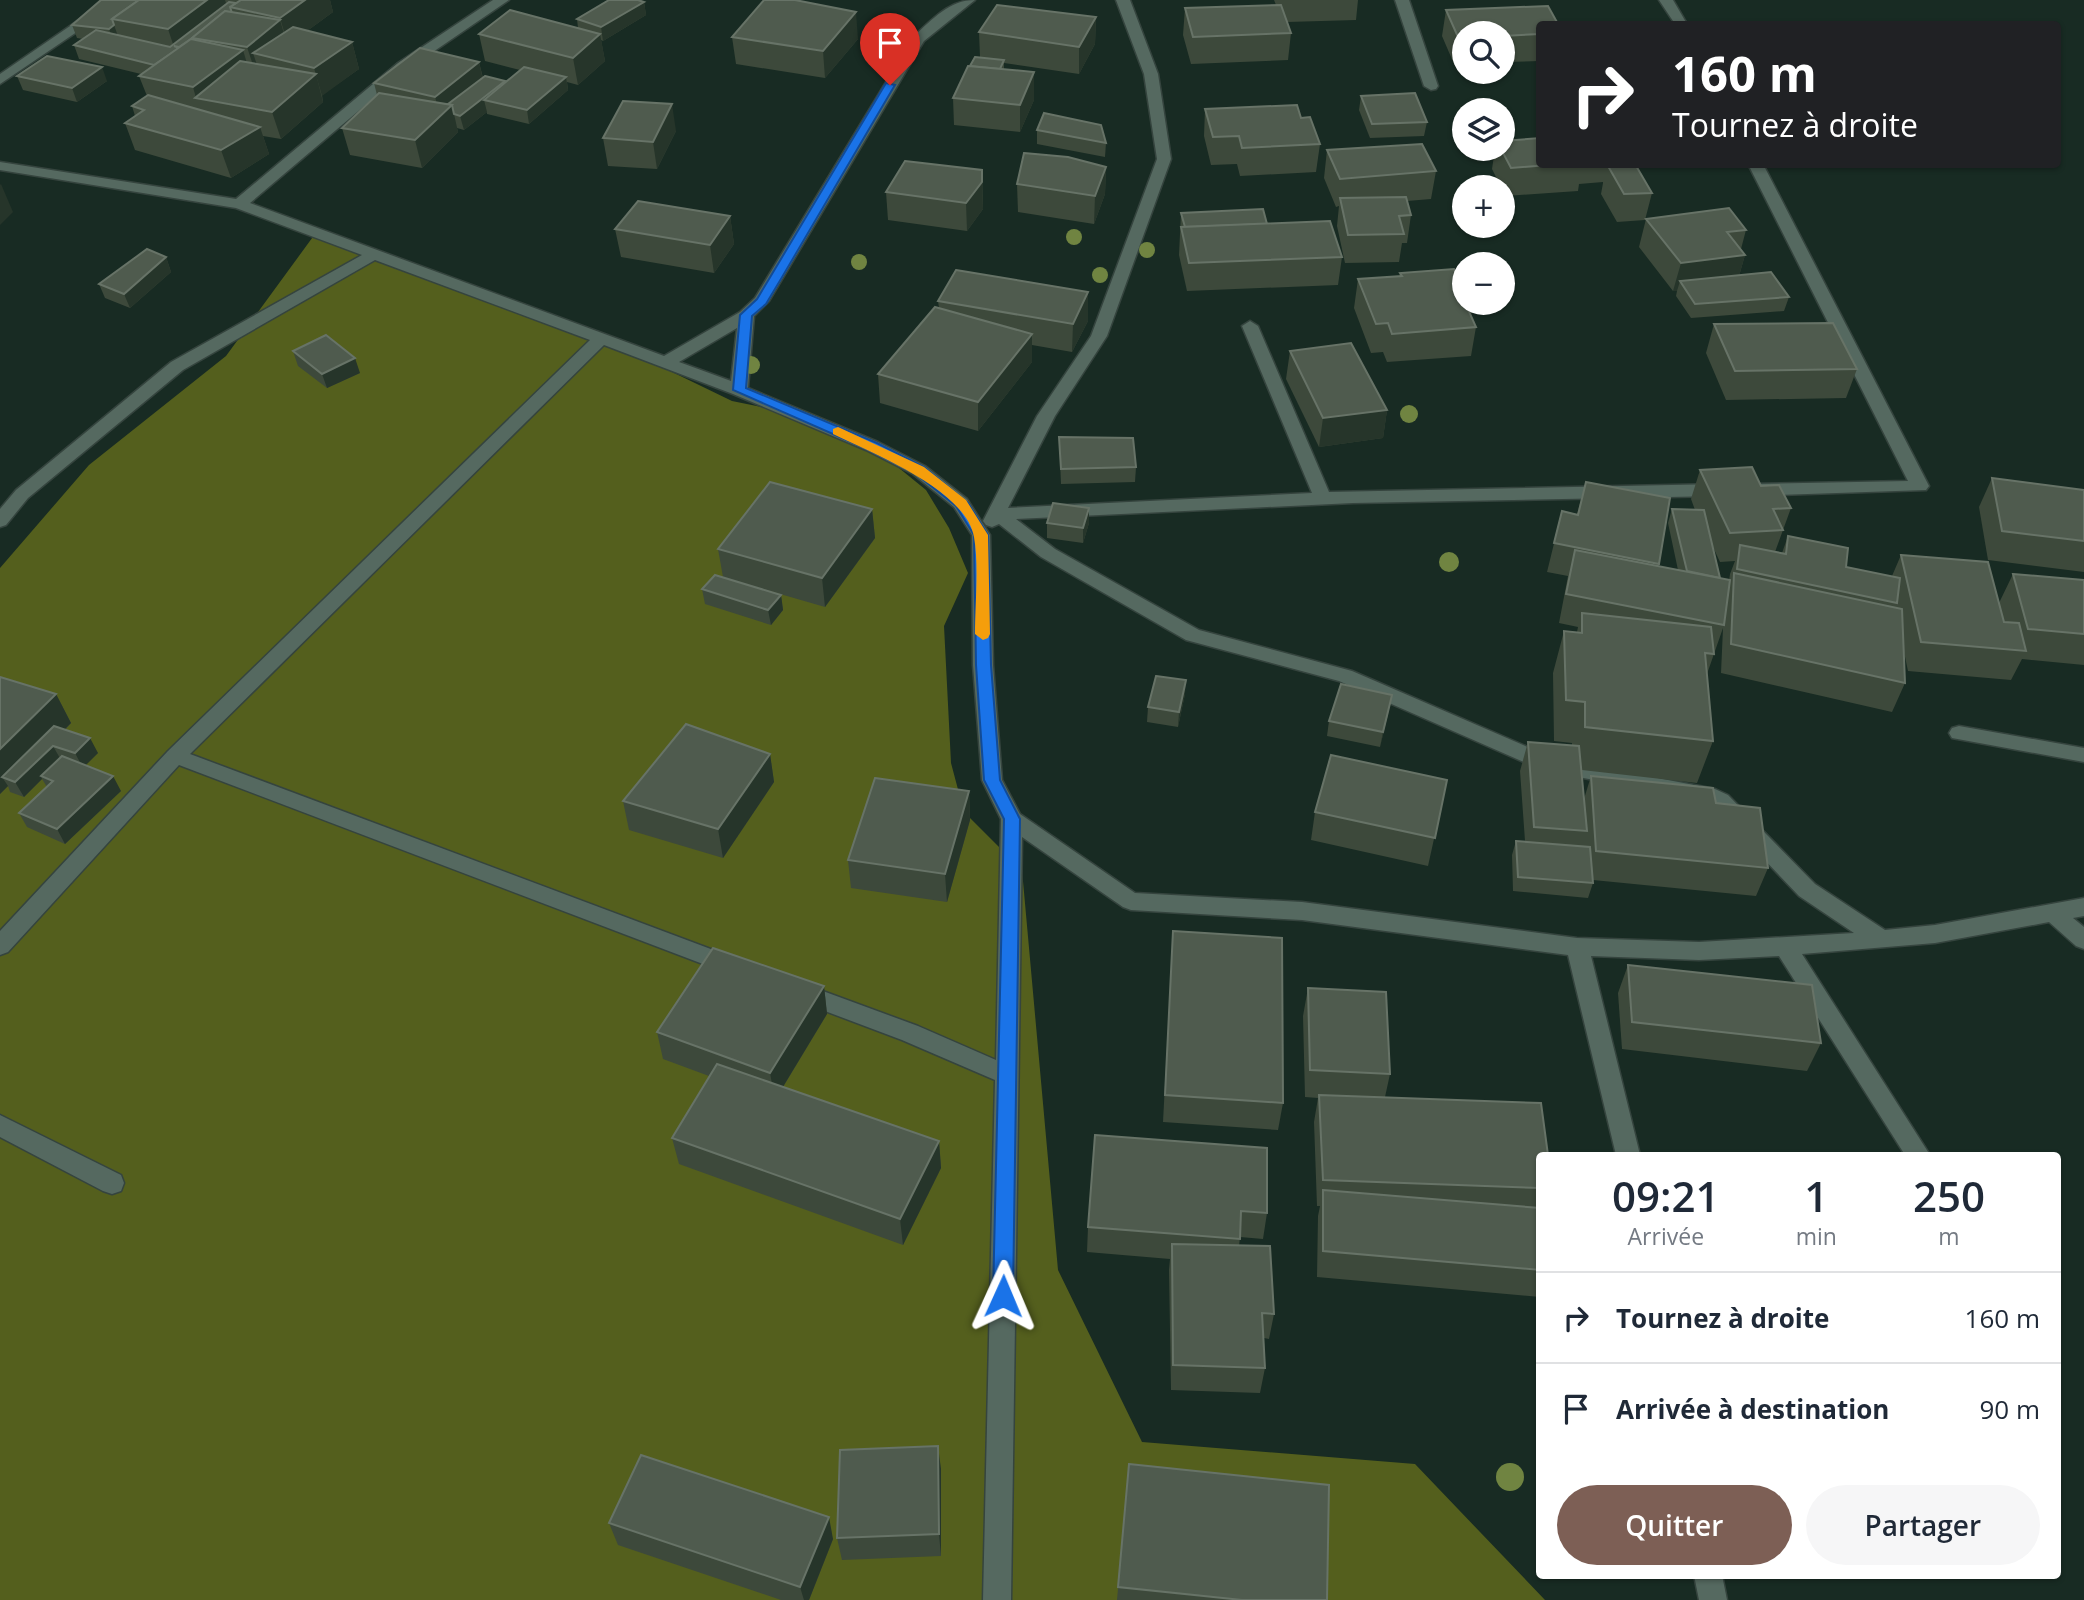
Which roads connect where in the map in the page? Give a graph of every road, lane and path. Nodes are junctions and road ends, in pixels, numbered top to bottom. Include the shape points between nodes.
1 (117, 0) edge
2 (502, 0) edge
3 (968, 0) edge
4 (1123, 0) edge
5 (1402, 0) edge
6 (1666, 0) edge
7 (1679, 21) edge
8 (0, 80) edge
9 (1431, 86) dead end
10 (0, 166) edge
11 (1757, 168) edge
12 (239, 204) junction
13 (373, 255) junction
14 (746, 315) junction
15 (1250, 326) dead end
16 (602, 338) junction
17 (667, 362) junction
18 (739, 390) junction
19 (1323, 499) junction
20 (998, 513) junction
21 (0, 521) edge
22 (981, 535) junction
23 (1959, 733) dead end
24 (2084, 755) edge
25 (175, 756) junction
26 (1012, 819) junction
27 (2084, 907) edge
28 (2053, 913) junction
29 (1881, 939) junction
30 (2084, 940) edge
31 (0, 946) edge
32 (1577, 947) junction
33 (1786, 947) junction
34 (755, 974) edge
35 (781, 984) edge
36 (1007, 1075) junction
37 (0, 1125) edge
38 (1627, 1152) edge
39 (1916, 1152) edge
40 (112, 1183) dead end
41 (1709, 1579) edge
42 (997, 1600) edge
43 (1713, 1600) edge

1 - 8 street
2 - 12 street via 403,66
3 - 14 street via 919,39 768,290
4 - 20 street via 1151,74 1164,159 1099,336 1046,416
5 - 9 street
6 - 7 street
10 - 12 street
11 - 19 street via 1920,486
12 - 13 street
13 - 16 street
13 - 21 street via 177,366 22,494
14 - 17 street
14 - 18 street
15 - 19 street
16 - 17 street
16 - 25 street
17 - 18 street
18 - 22 street via 919,470 961,503
19 - 20 street
20 - 22 street
20 - 29 street via 1048,552 1193,635 1345,676 1549,765 1708,794 1721,801 1807,890
22 - 26 street via 983,665 992,780
23 - 24 street
25 - 31 street
25 - 34 street
26 - 32 street via 1131,901 1302,911
26 - 36 street
27 - 28 street
28 - 29 street
28 - 30 street
29 - 33 street
32 - 33 street via 1699,951
32 - 38 street
33 - 39 street
35 - 36 street via 910,1032
36 - 42 street
37 - 40 street
41 - 43 street

